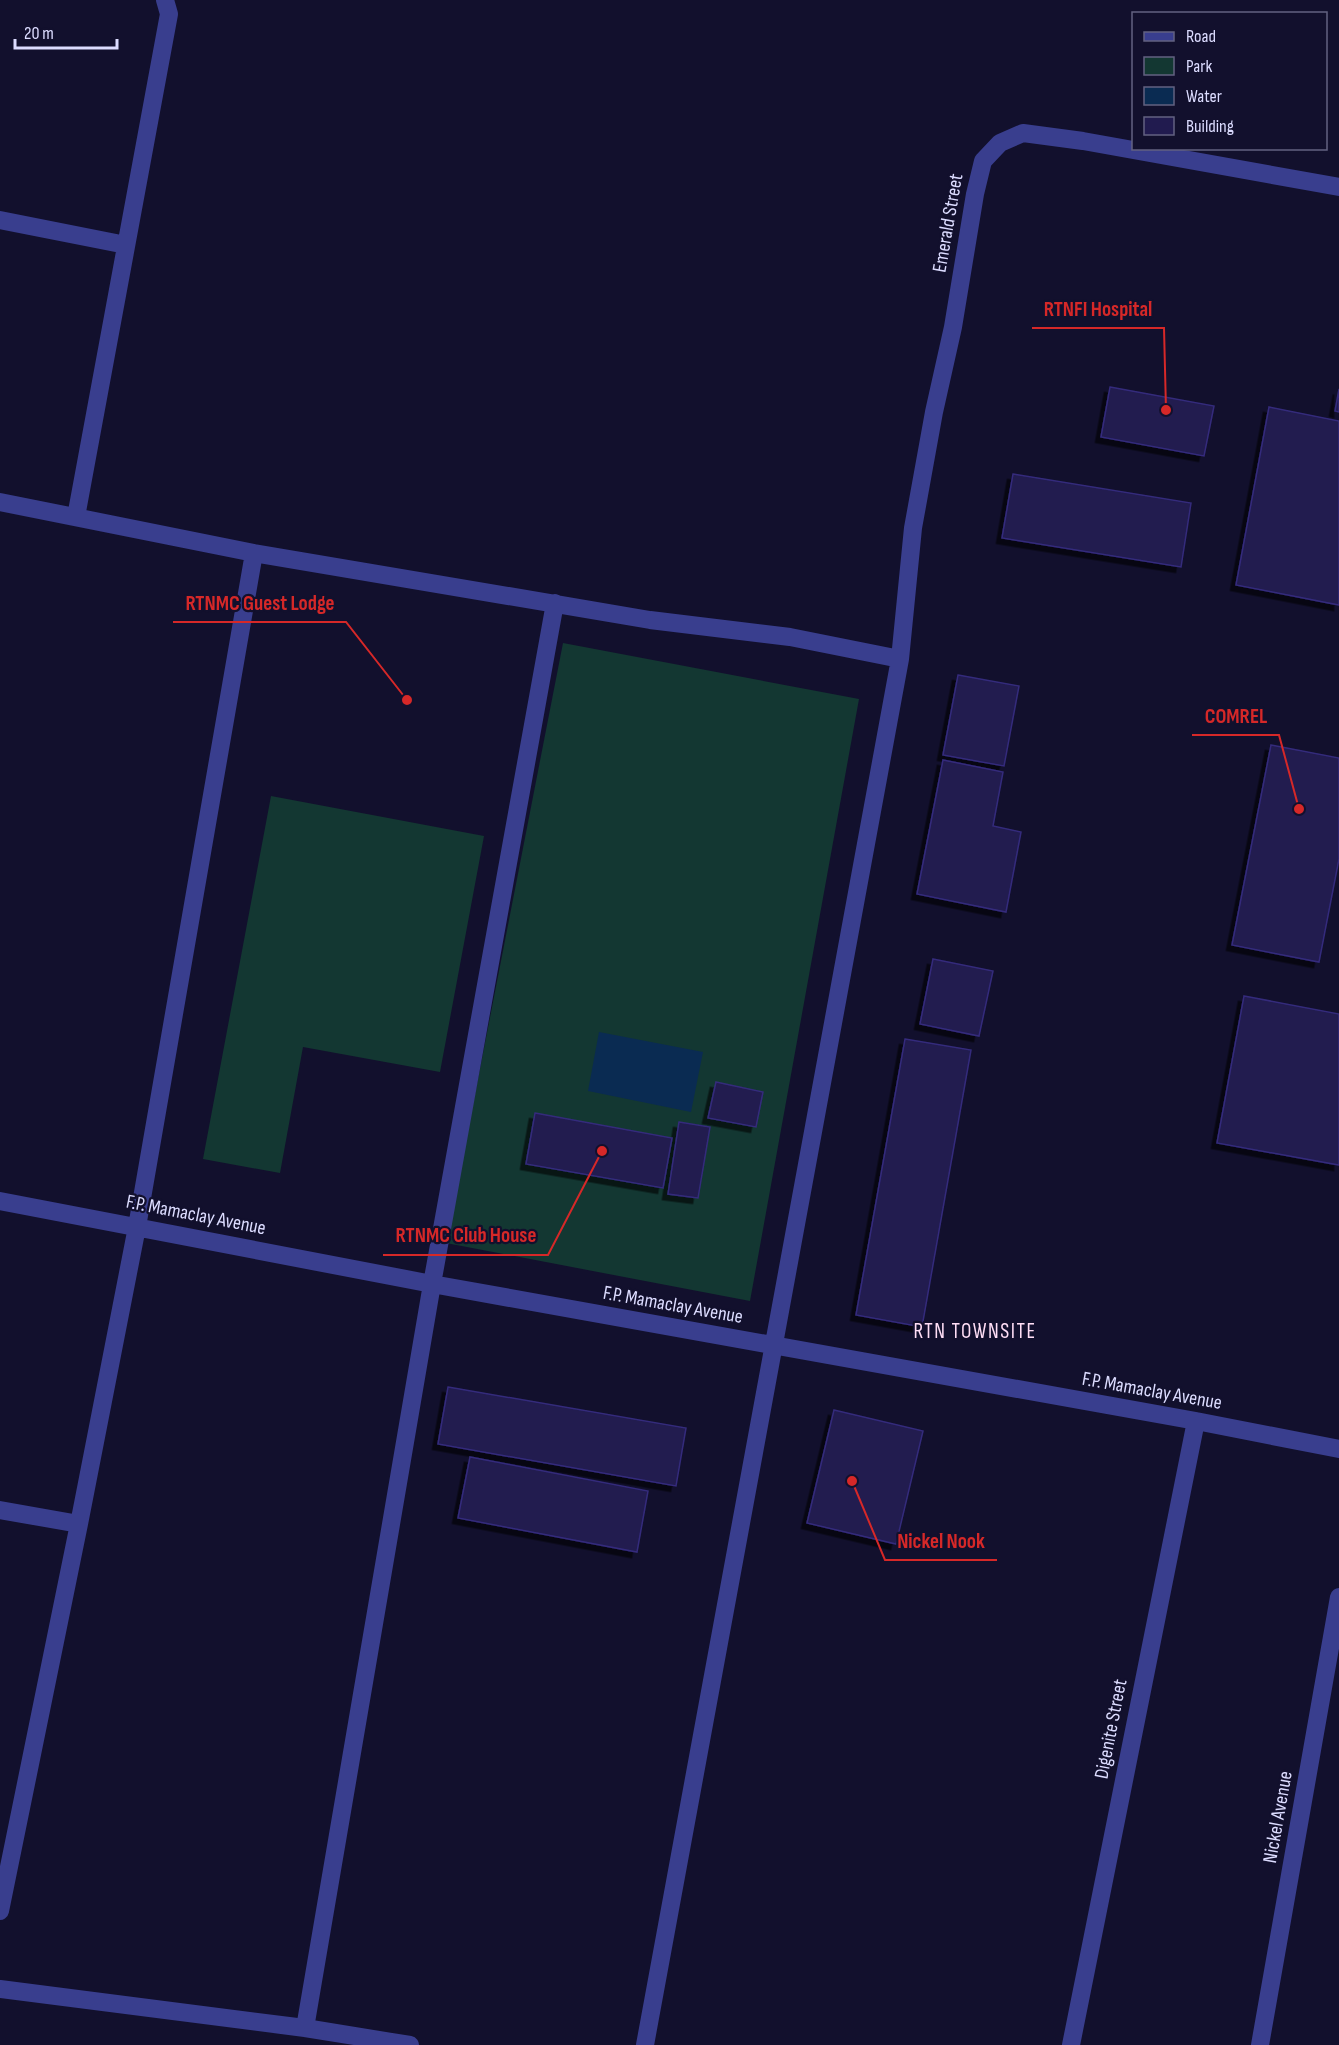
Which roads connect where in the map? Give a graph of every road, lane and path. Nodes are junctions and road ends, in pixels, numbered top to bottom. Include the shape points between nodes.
1 (165, 0) edge
2 (1339, 187) edge
3 (0, 220) edge
4 (126, 245) junction
5 (0, 502) edge
6 (76, 517) junction
7 (254, 553) junction
8 (555, 603) junction
9 (900, 659) junction
10 (0, 1201) edge
11 (137, 1227) junction
12 (432, 1284) junction
13 (775, 1346) junction
14 (1196, 1421) junction
15 (1339, 1449) edge
16 (0, 1510) edge
17 (79, 1524) junction
18 (1339, 1597) edge
19 (0, 1911) edge
20 (0, 1989) edge
21 (305, 2028) junction
22 (410, 2045) edge
23 (645, 2045) edge
24 (1071, 2045) edge
25 (1260, 2045) edge

1 - 4 street via 169,14
2 - 9 street, Emerald Street via 1023,133 1000,143 983,161 913,528
3 - 4 street
4 - 6 street
5 - 6 street
6 - 7 street
7 - 8 street
7 - 11 street
8 - 9 street via 790,638
8 - 12 street
9 - 13 street, Emerald Street
10 - 11 street, F.P. Mamaclay Avenue
11 - 12 street, F.P. Mamaclay Avenue
11 - 17 street
12 - 13 street, F.P. Mamaclay Avenue
12 - 21 street
13 - 14 street, F.P. Mamaclay Avenue
13 - 23 street, Emerald Street
14 - 15 street, F.P. Mamaclay Avenue
14 - 24 street, Digenite Street
16 - 17 street
17 - 19 street
18 - 25 street, Nickel Avenue
20 - 21 street
21 - 22 street

